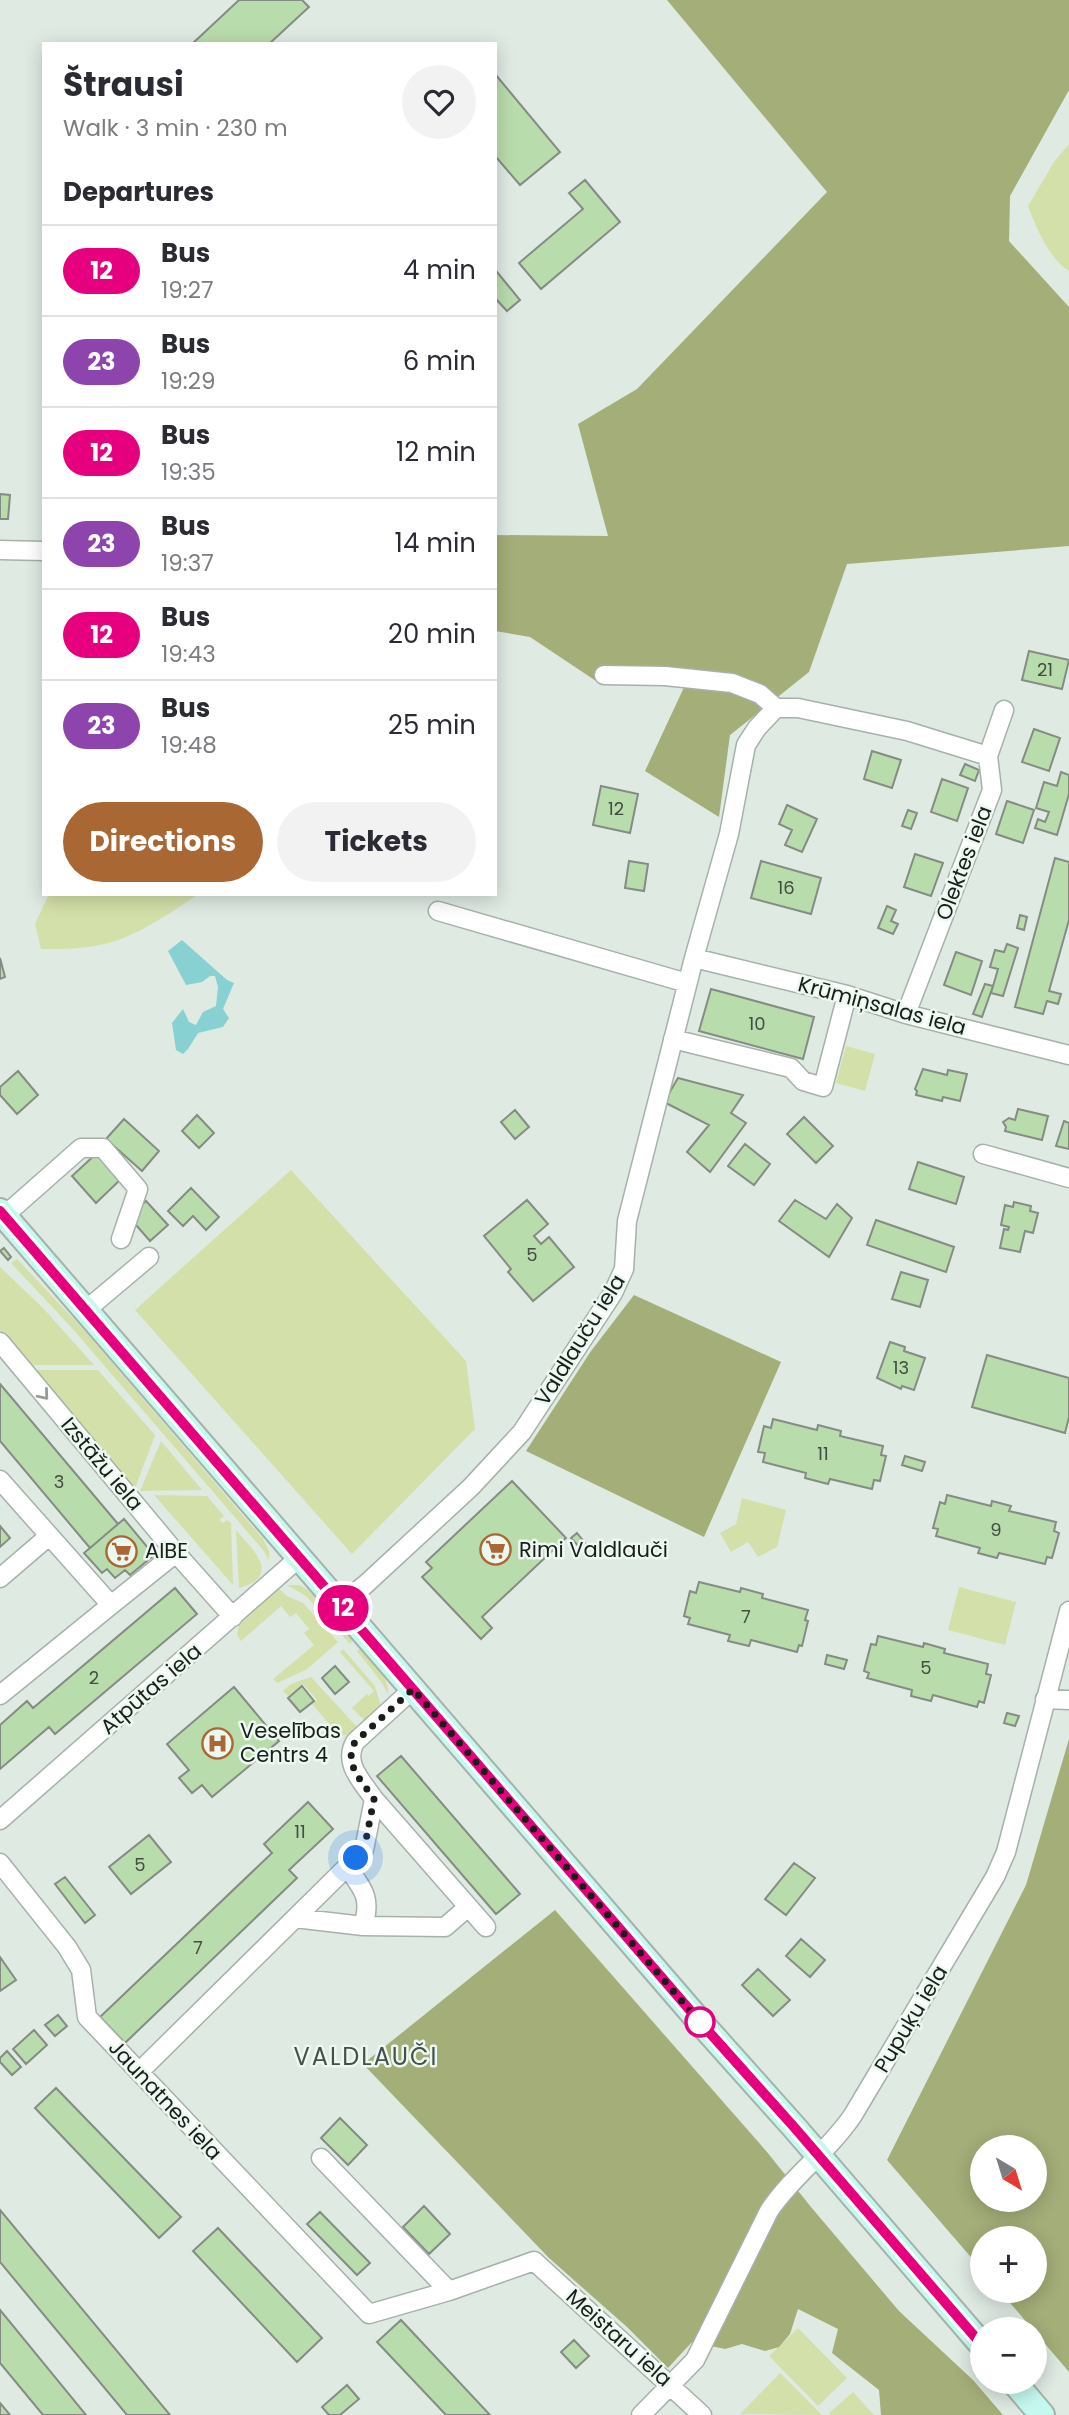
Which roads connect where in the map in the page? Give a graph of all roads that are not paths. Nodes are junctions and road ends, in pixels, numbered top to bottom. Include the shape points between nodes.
1 (0, 550) edge
2 (42, 551) edge
3 (604, 675) dead end
4 (776, 708) junction
5 (1004, 710) dead end
6 (988, 756) junction
7 (438, 911) dead end
8 (694, 958) junction
9 (687, 983) junction
10 (847, 995) junction
11 (906, 1014) junction
12 (673, 1039) junction
13 (1069, 1055) edge
14 (983, 1154) dead end
15 (1069, 1178) edge
16 (2, 1213) edge
17 (121, 1239) dead end
18 (149, 1257) dead end
19 (86, 1310) junction
20 (0, 1342) edge
21 (0, 1480) edge
22 (50, 1536) junction
23 (176, 1553) junction
24 (300, 1557) junction
25 (0, 1578) edge
26 (111, 1605) junction
27 (340, 1605) junction
28 (1069, 1611) edge
29 (233, 1617) junction
30 (413, 1689) junction
31 (0, 1695) edge
32 (1045, 1699) junction
33 (1069, 1700) edge
34 (374, 1799) junction
35 (0, 1820) edge
36 (0, 1863) edge
37 (347, 1867) junction
38 (468, 1907) junction
39 (295, 1919) junction
40 (363, 1926) junction
41 (486, 1927) dead end
42 (139, 2071) junction
43 (818, 2156) junction
44 (321, 2158) dead end
45 (449, 2291) junction
46 (970, 2331) edge
47 (671, 2385) junction
48 (1024, 2394) edge
49 (641, 2415) edge
50 (702, 2415) edge
51 (1042, 2415) edge

1 - 2 street
3 - 4 street via 732,683 760,694
4 - 6 street via 798,708 908,731
4 - 8 street, Valdlauču iela via 746,745 729,834
5 - 6 street, Olektes iela
6 - 11 street, Olektes iela via 992,790
7 - 9 street
8 - 9 street, Valdlauču iela
8 - 10 street, Krūmiņsalas iela
9 - 12 street, Valdlauču iela
10 - 11 street, Krūmiņsalas iela
10 - 12 street via 823,1087 803,1081 791,1068
11 - 13 street, Krūmiņsalas iela
12 - 27 street, Valdlauču iela via 626,1221 625,1269 612,1293 507,1450
14 - 15 street
16 - 17 street via 81,1148 103,1148 138,1189
16 - 19 main road
18 - 19 street
19 - 24 main road
20 -> 23 street, Izstāžu iela
21 - 22 street
22 - 25 street
22 - 26 street
23 - 26 street
23 - 29 street, Izstāžu iela
24 - 27 main road
24 - 29 street, Atpūtas iela
26 - 31 street
27 - 30 main road
28 - 32 street, Pupuķu iela
29 - 35 street, Atpūtas iela
30 - 34 street via 350,1751 350,1764
30 - 43 main road
32 - 33 street
32 - 43 street, Pupuķu iela via 1006,1852 995,1877 853,2115
34 - 37 street via 364,1850
34 - 38 street
36 - 42 street, Jaunatnes iela via 81,1970 87,2017
37 - 39 street
37 - 40 street via 365,1892
38 - 40 street via 445,1927
38 - 41 street
39 - 40 street
39 - 42 street
42 - 45 street, Jaunatnes iela via 369,2314
43 - 46 main road
43 - 47 street, Pupuķu iela via 783,2190 769,2211 695,2360
44 - 45 street
45 - 47 street, Meistaru iela via 534,2261
47 - 49 street, Pupuķu iela
47 - 50 street, Meistaru iela
48 - 51 main road

